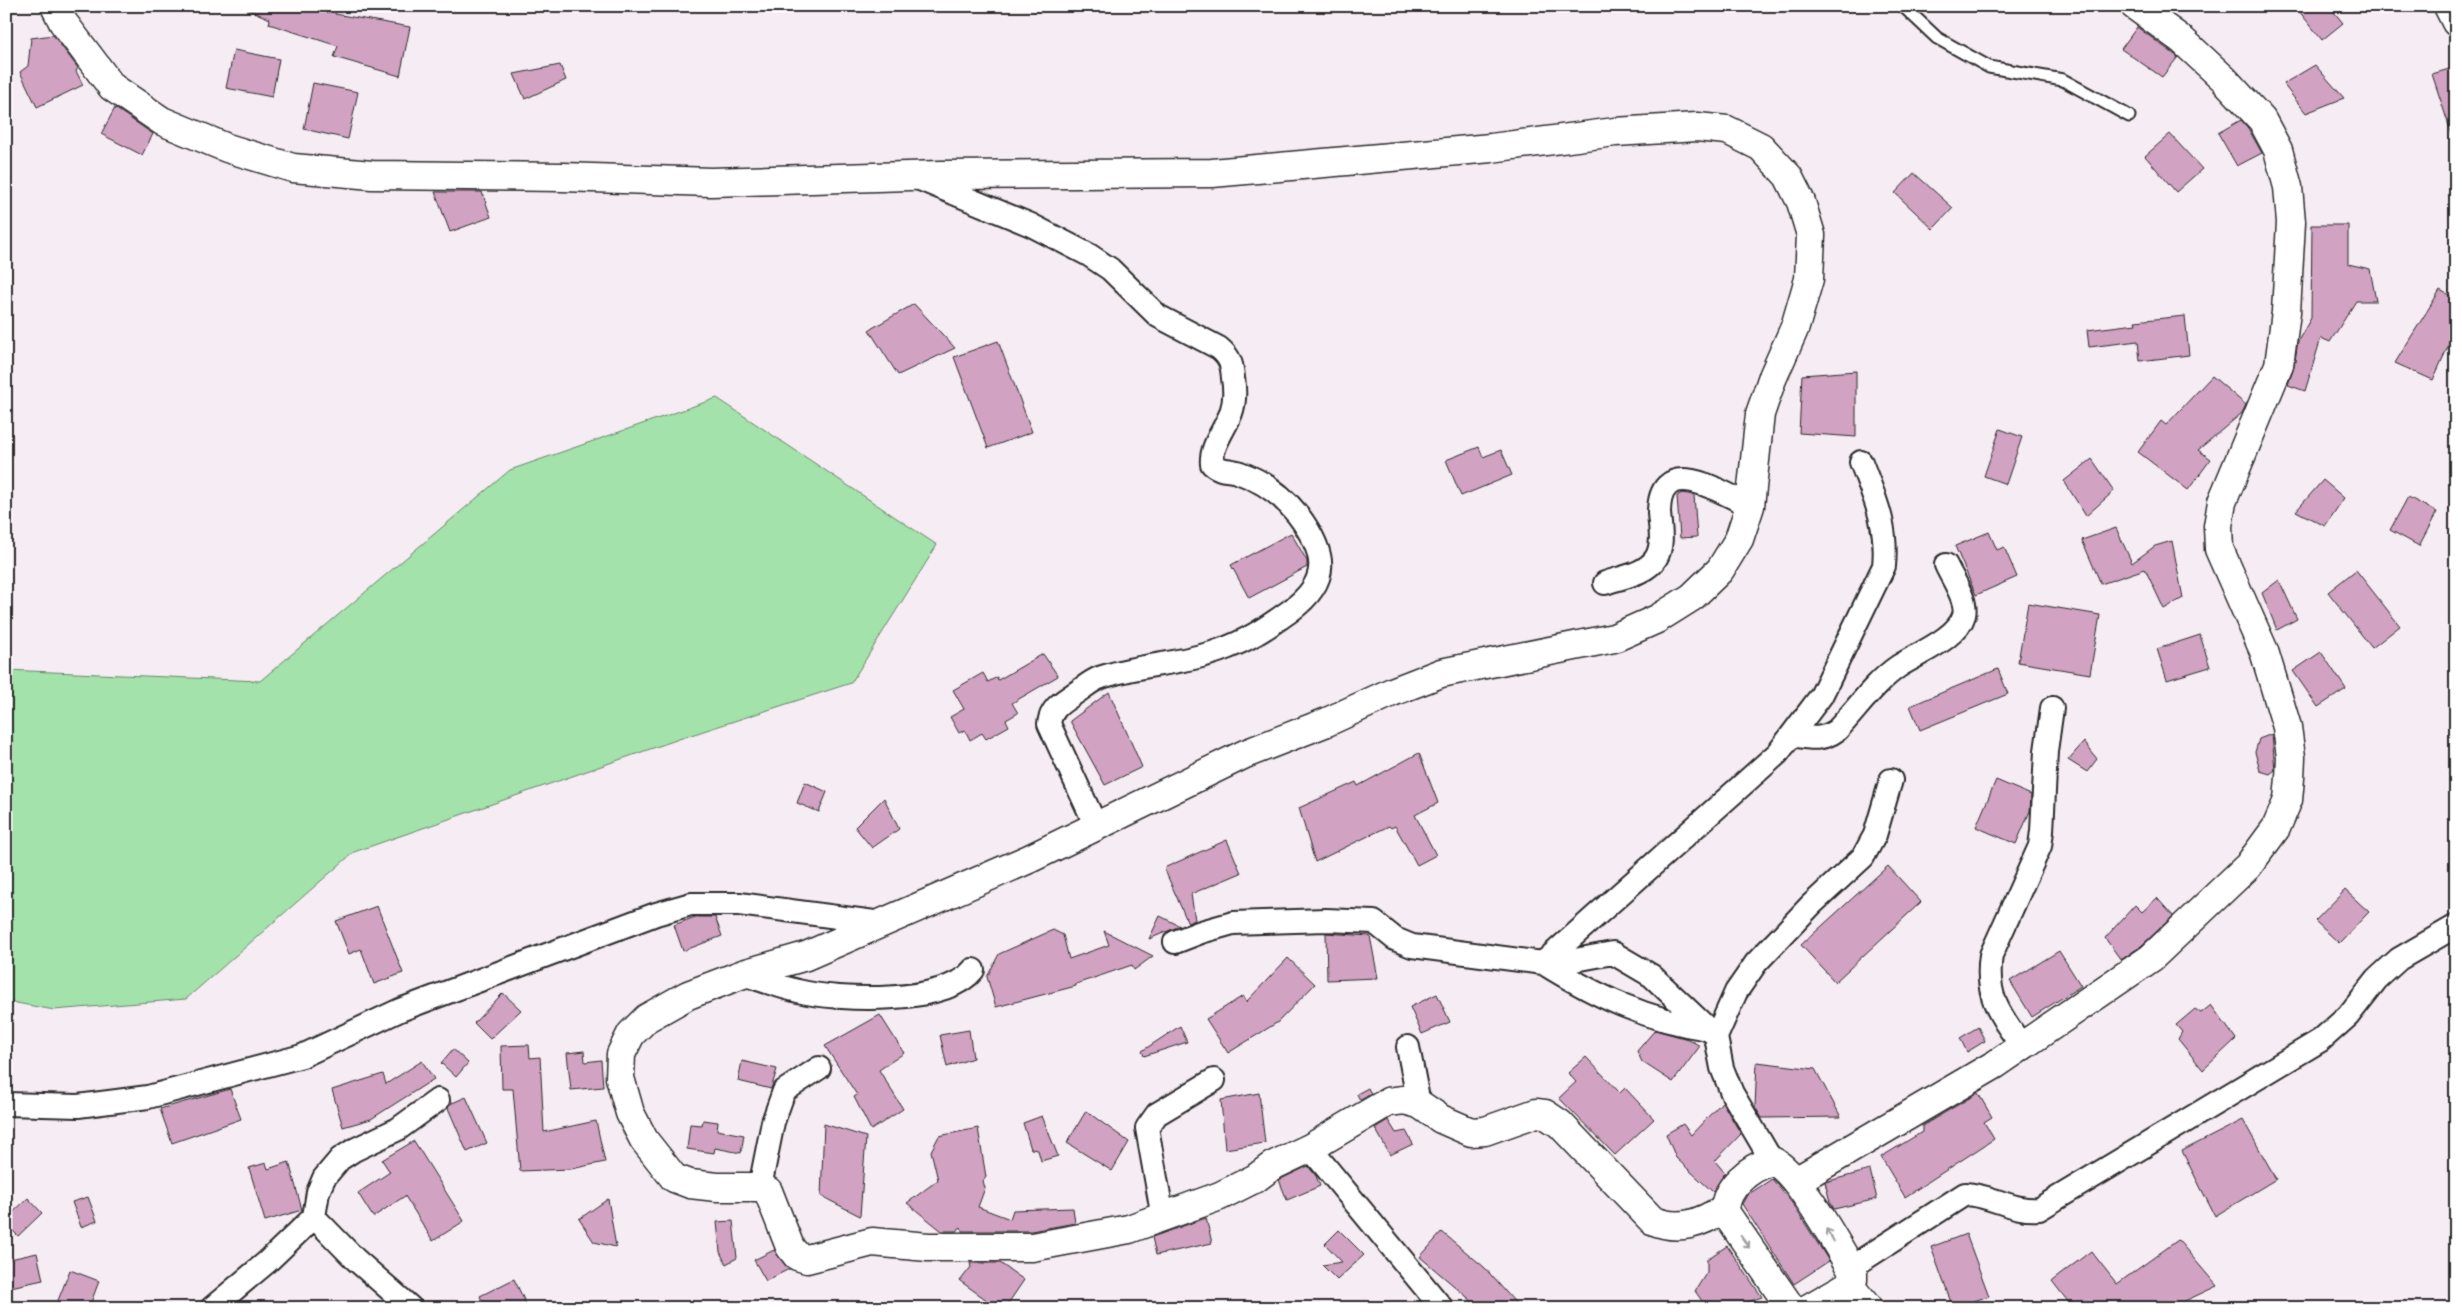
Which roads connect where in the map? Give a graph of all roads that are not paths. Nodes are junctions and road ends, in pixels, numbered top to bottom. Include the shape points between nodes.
1 (55, 6) edge
2 (1903, 6) edge
3 (2135, 6) edge
4 (2449, 6) edge
5 (2456, 14) edge
6 (2456, 22) edge
7 (2129, 116) dead end
8 (913, 176) junction
9 (1861, 462) dead end
10 (1750, 506) junction
11 (1946, 565) dead end
12 (1605, 583) dead end
13 (2052, 708) dead end
14 (1792, 735) junction
15 (1891, 780) dead end
16 (1096, 826) junction
17 (882, 923) junction
18 (2456, 926) edge
19 (1175, 942) dead end
20 (1543, 963) junction
21 (973, 970) dead end
22 (743, 974) junction
23 (1712, 1033) junction
24 (2022, 1046) junction
25 (1408, 1047) dead end
26 (819, 1068) dead end
27 (1214, 1080) dead end
28 (438, 1100) dead end
29 (6, 1104) edge
30 (1419, 1104) junction
31 (1310, 1148) junction
32 (1772, 1161) junction
33 (1796, 1181) junction
34 (760, 1187) junction
35 (1725, 1208) junction
36 (314, 1217) junction
37 (1163, 1218) junction
38 (1849, 1276) junction
39 (212, 1308) edge
40 (411, 1308) edge
41 (1442, 1308) edge
42 (1791, 1308) edge
43 (1809, 1308) edge
44 (1868, 1308) edge

1 - 8 street via 63,22 112,87 162,122 227,148 293,168 372,175 711,182
2 - 7 lane via 1937,38 1989,67 2063,80
3 - 24 street via 2182,40 2262,120 2278,150 2288,187 2291,222 2286,312 2279,365 2222,502 2218,526 2219,548 2264,651 2278,693 2287,727 2290,778 2283,816 2248,866 2151,958
4 - 5 street
4 - 6 street
8 - 10 street via 1212,172 1491,148 1614,132 1697,127 1728,130 1761,147 1788,176 1801,202 1811,234 1809,279 1795,327 1760,414
8 - 16 street via 1031,225 1089,255 1110,269 1158,316 1226,354 1232,362 1234,404 1213,453 1212,464 1219,470 1238,472 1263,483 1275,492 1298,515 1318,551 1321,568 1317,585 1305,600 1254,637 1189,660 1098,678 1056,706 1049,724
9 - 14 street via 1881,516 1886,543 1884,566 1821,696
10 - 12 street via 1693,479 1679,479 1660,497 1660,547 1656,558 1648,567
10 - 16 street via 1739,539 1720,570 1692,597 1658,619 1606,640 1441,673 1246,754
11 - 14 street via 1963,601 1964,614 1958,627 1888,675 1828,736 1817,739
13 - 24 street via 2040,846 1991,955 1989,972 1990,993 1998,1013
14 - 20 street via 1778,753
15 - 23 street via 1875,835 1863,857 1756,963
16 - 17 street
17 - 22 street via 806,956
17 - 29 street via 739,904 692,904 656,914 410,1006 302,1056 148,1097 78,1106
18 - 38 street via 2398,959 2377,979 2348,1016 2321,1040 2039,1209 2025,1211 1988,1197 1966,1194
19 - 20 street via 1233,923 1374,922 1395,939 1412,946
20 - 23 street via 1587,990 1628,1008
20 - 23 street via 1613,953 1652,976
21 - 22 street via 969,976 940,990 896,998 799,992
22 - 34 street via 688,995 647,1018 631,1034 621,1054 620,1078 630,1113 644,1140 674,1178 690,1184 717,1187
23 - 32 street via 1732,1094
24 - 33 street
25 - 30 street
26 - 34 street via 784,1091 773,1122
27 - 37 street via 1157,1114 1147,1128
28 - 36 street via 398,1129 340,1159 324,1178
30 - 31 street via 1404,1100 1388,1102
30 - 35 street via 1471,1132 1485,1131 1536,1113 1545,1114 1560,1124 1652,1220 1662,1225 1683,1226 1707,1219
31 - 37 street via 1220,1196
31 - 41 street
32 - 33 street
32 - 35 street via 1735,1184 1728,1193
38 -> 33 street
34 - 37 street via 768,1191 790,1247 797,1256 807,1259 872,1242 928,1247 1032,1247 1129,1229
35 -> 42 street via 1728,1218
36 - 39 street
36 - 40 street via 355,1260
38 - 43 street
38 - 44 street

